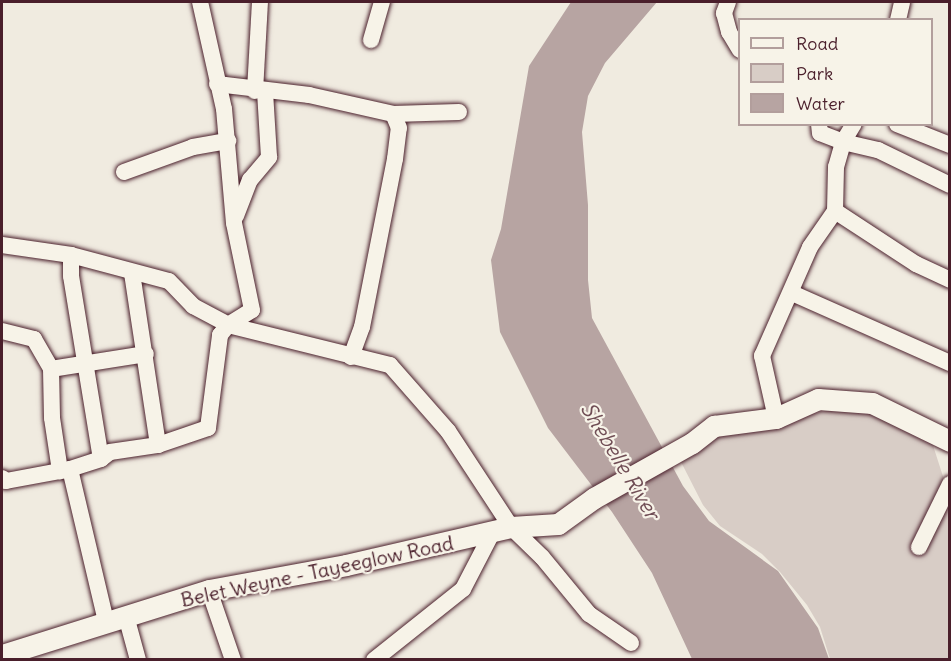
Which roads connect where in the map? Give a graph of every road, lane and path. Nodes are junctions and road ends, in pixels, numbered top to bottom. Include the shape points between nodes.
1 (200, 2) edge
2 (260, 2) edge
3 (382, 2) edge
4 (728, 2) edge
5 (902, 2) edge
6 (898, 18) edge
7 (372, 40) dead end
8 (738, 47) edge
9 (217, 84) junction
10 (260, 91) junction
11 (459, 112) dead end
12 (393, 114) junction
13 (819, 126) edge
14 (853, 126) edge
15 (902, 126) edge
16 (228, 141) junction
17 (843, 142) junction
18 (950, 145) edge
19 (124, 172) dead end
20 (950, 185) edge
21 (835, 211) junction
22 (234, 223) junction
23 (2, 245) edge
24 (71, 255) junction
25 (132, 273) junction
26 (950, 280) edge
27 (792, 293) junction
28 (228, 325) junction
29 (2, 331) edge
30 (146, 354) junction
31 (351, 357) junction
32 (950, 363) edge
33 (84, 364) junction
34 (51, 369) junction
35 (776, 418) junction
36 (950, 441) edge
37 (158, 445) junction
38 (100, 459) junction
39 (65, 470) junction
40 (2, 478) edge
41 (950, 484) edge
42 (502, 530) junction
43 (919, 547) dead end
44 (209, 590) junction
45 (116, 619) junction
46 (631, 643) dead end
47 (2, 655) edge
48 (138, 660) edge
49 (233, 660) edge
50 (374, 660) edge

1 - 9 street
2 - 10 street
3 - 7 street
4 - 8 street via 724,14
5 - 6 street
9 - 10 street
9 - 16 street
10 - 12 street via 309,95
10 - 22 street via 269,157 250,180
11 - 12 street
12 - 31 street via 399,128 395,159 362,327
13 - 17 street via 820,133
14 - 17 street
15 - 18 street
16 - 19 street via 193,147
16 - 22 street
17 - 20 street via 878,150
17 - 21 street via 834,179
21 - 26 street via 916,264
21 - 27 street via 810,247
22 - 28 street via 252,310
23 - 24 street
24 - 25 street
24 - 33 street
25 - 28 street via 169,281 193,306
25 - 30 street
27 - 32 street
27 - 35 street via 762,356
28 - 31 street
28 - 37 street via 220,335 208,428
29 - 34 street via 34,339
30 - 33 street
30 - 37 street
31 - 42 street via 390,365 448,431
33 - 34 street
33 - 38 street
34 - 39 street via 52,418
35 - 36 main road via 818,399 872,403
35 - 42 main road, Belet Weyne - Tayeeglow Road via 714,426 558,524
37 - 38 street via 110,452
38 - 39 street
39 - 40 street via 6,481
39 - 45 street
41 - 43 street
42 - 44 main road, Belet Weyne - Tayeeglow Road
42 - 46 street via 542,557 590,614
42 - 50 street via 463,589
44 - 45 main road, Belet Weyne - Tayeeglow Road
44 - 49 street
45 - 47 main road, Belet Weyne - Tayeeglow Road
45 - 48 street

